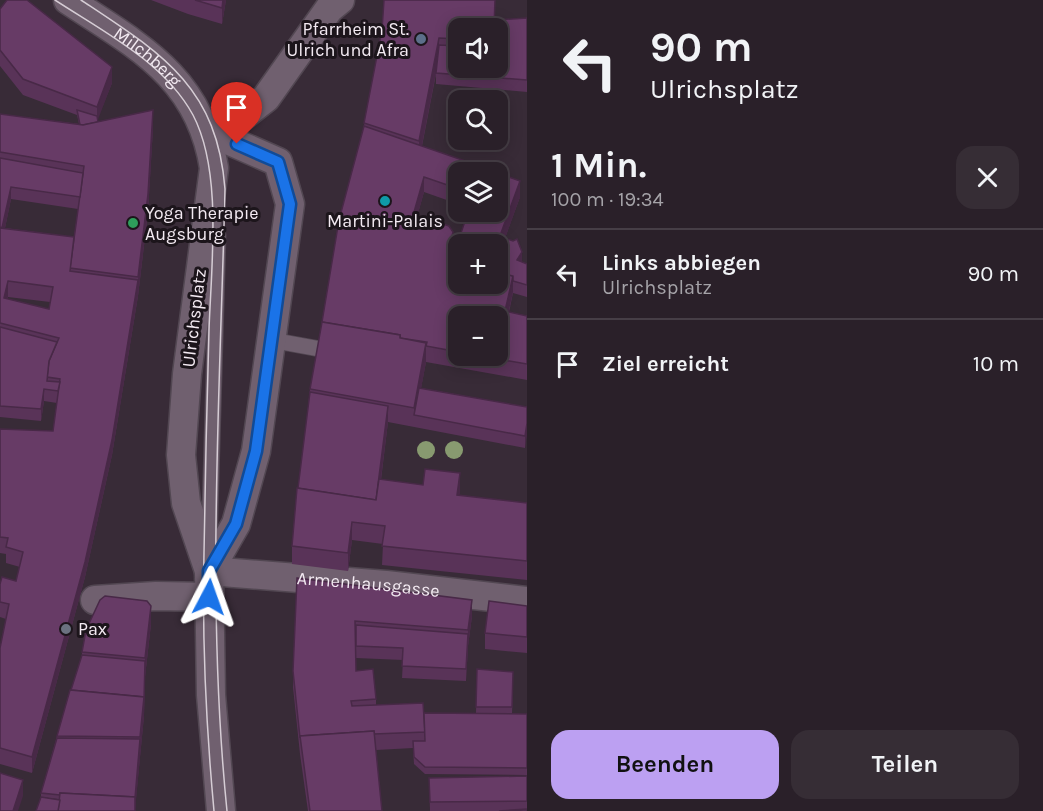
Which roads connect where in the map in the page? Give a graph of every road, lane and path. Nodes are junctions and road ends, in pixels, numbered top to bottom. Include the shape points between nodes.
1 (68, 0) edge
2 (340, 0) edge
3 (207, 130) junction
4 (271, 340) junction
5 (320, 349) edge
6 (209, 584) junction
7 (88, 599) dead end
8 (527, 601) edge
9 (221, 811) edge

1 - 3 street, Milchberg via 164,67 189,97
2 - 3 street via 329,9 266,98 238,119
3 - 4 street via 278,162 290,204
3 - 6 street, Ulrichsplatz via 214,168 187,374 181,455 186,503
4 - 5 lane
4 - 6 street via 256,451 236,524
6 - 7 street, Armenhausgasse via 156,596
6 - 8 street, Armenhausgasse via 386,585
6 - 9 street via 211,695

